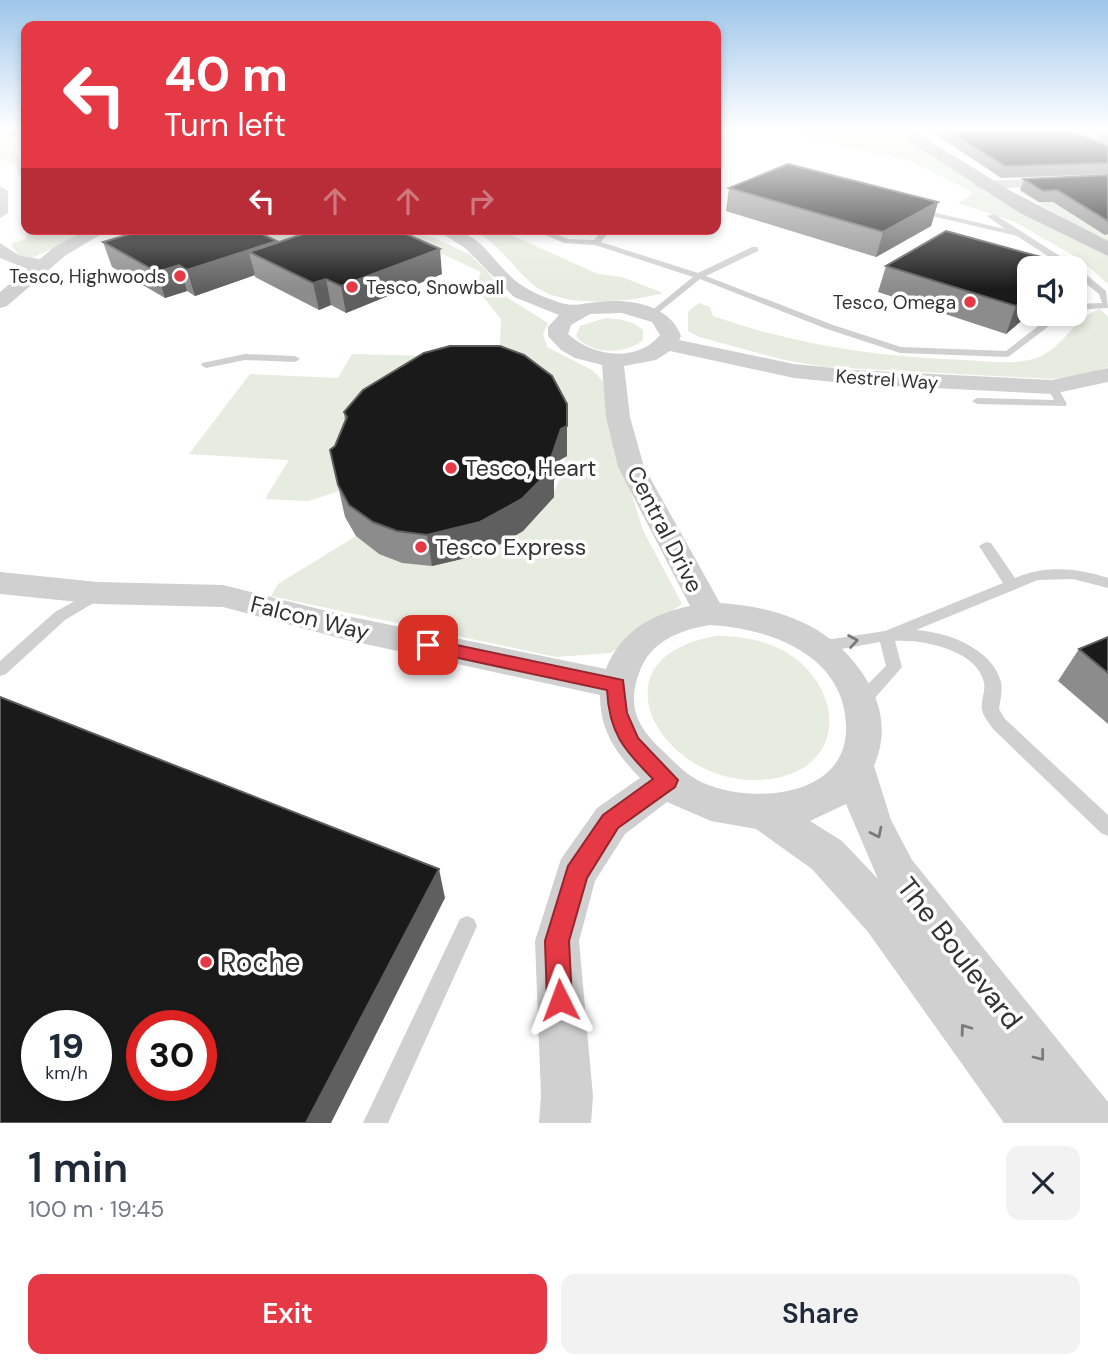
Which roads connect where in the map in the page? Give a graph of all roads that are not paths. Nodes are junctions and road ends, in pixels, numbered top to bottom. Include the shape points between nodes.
1 (1021, 183) edge
2 (981, 185) joint
3 (0, 191) edge
4 (909, 207) edge
5 (0, 213) edge
6 (991, 216) dead end
7 (87, 235) edge
8 (457, 235) edge
9 (552, 235) edge
10 (602, 235) edge
11 (1022, 235) junction
12 (596, 243) junction
13 (0, 248) edge
14 (755, 249) dead end
15 (1108, 249) edge
16 (1054, 256) edge
17 (44, 265) junction
18 (699, 276) junction
19 (1087, 280) edge
20 (0, 302) edge
21 (1108, 305) edge
22 (1087, 306) edge
23 (574, 313) junction
24 (653, 314) junction
25 (1044, 326) edge
26 (667, 344) junction
27 (295, 359) dead end
28 (612, 359) junction
29 (206, 365) dead end
30 (1108, 375) edge
31 (1052, 387) junction
32 (976, 401) dead end
33 (986, 546) dead end
34 (0, 583) edge
35 (1011, 583) junction
36 (1108, 583) edge
37 (98, 593) junction
38 (710, 614) junction
39 (886, 636) junction
40 (819, 647) junction
41 (0, 670) edge
42 (617, 685) junction
43 (862, 702) junction
44 (856, 769) junction
45 (668, 780) junction
46 (764, 812) junction
47 (1108, 827) edge
48 (467, 926) dead end
49 (375, 1123) edge
50 (565, 1123) edge
51 (1035, 1123) edge
52 (1092, 1123) edge

1 - 2 street
2 - 15 street
3 - 5 street
4 - 11 lane
6 - 11 lane
7 - 17 street
8 - 23 street via 484,253 506,282 526,297
9 - 12 lane
10 - 12 lane
11 - 16 lane
12 - 18 lane
13 - 17 street via 20,262
14 - 18 lane
17 - 20 street
18 - 24 lane
18 - 25 lane via 873,343 923,352 1008,354
19 - 21 lane via 1103,293
21 - 22 lane
23 - 24 street via 605,307
23 - 28 street via 558,327 564,345
24 - 26 street via 670,328
26 - 28 street via 646,356
26 - 31 street, Kestrel Way via 825,375
27 - 29 lane via 245,358
28 - 38 street, Central Drive via 618,417 631,467
30 - 31 street, Kestrel Way
31 - 32 lane via 1061,404
33 - 35 lane
34 - 37 street, Falcon Way
35 - 36 lane via 1059,573
35 - 39 lane
37 - 41 lane via 60,616
37 - 42 street, Falcon Way via 223,596 347,628
38 - 40 street via 773,622
38 - 42 street via 683,618 639,643 625,662
40 -> 39 lane
39 - 43 lane via 894,667
39 - 47 lane via 939,636 986,667 994,687 989,710 999,724
40 - 43 street via 852,680
42 - 45 street via 618,713 630,743
43 - 44 street via 866,740
44 - 46 street via 834,791 803,806
44 -> 52 street, The Boulevard via 872,824 897,874
45 - 46 street via 685,793 723,807
45 - 50 street via 611,821 576,873 557,941
51 -> 46 street, The Boulevard via 884,917 827,855
48 - 49 lane

